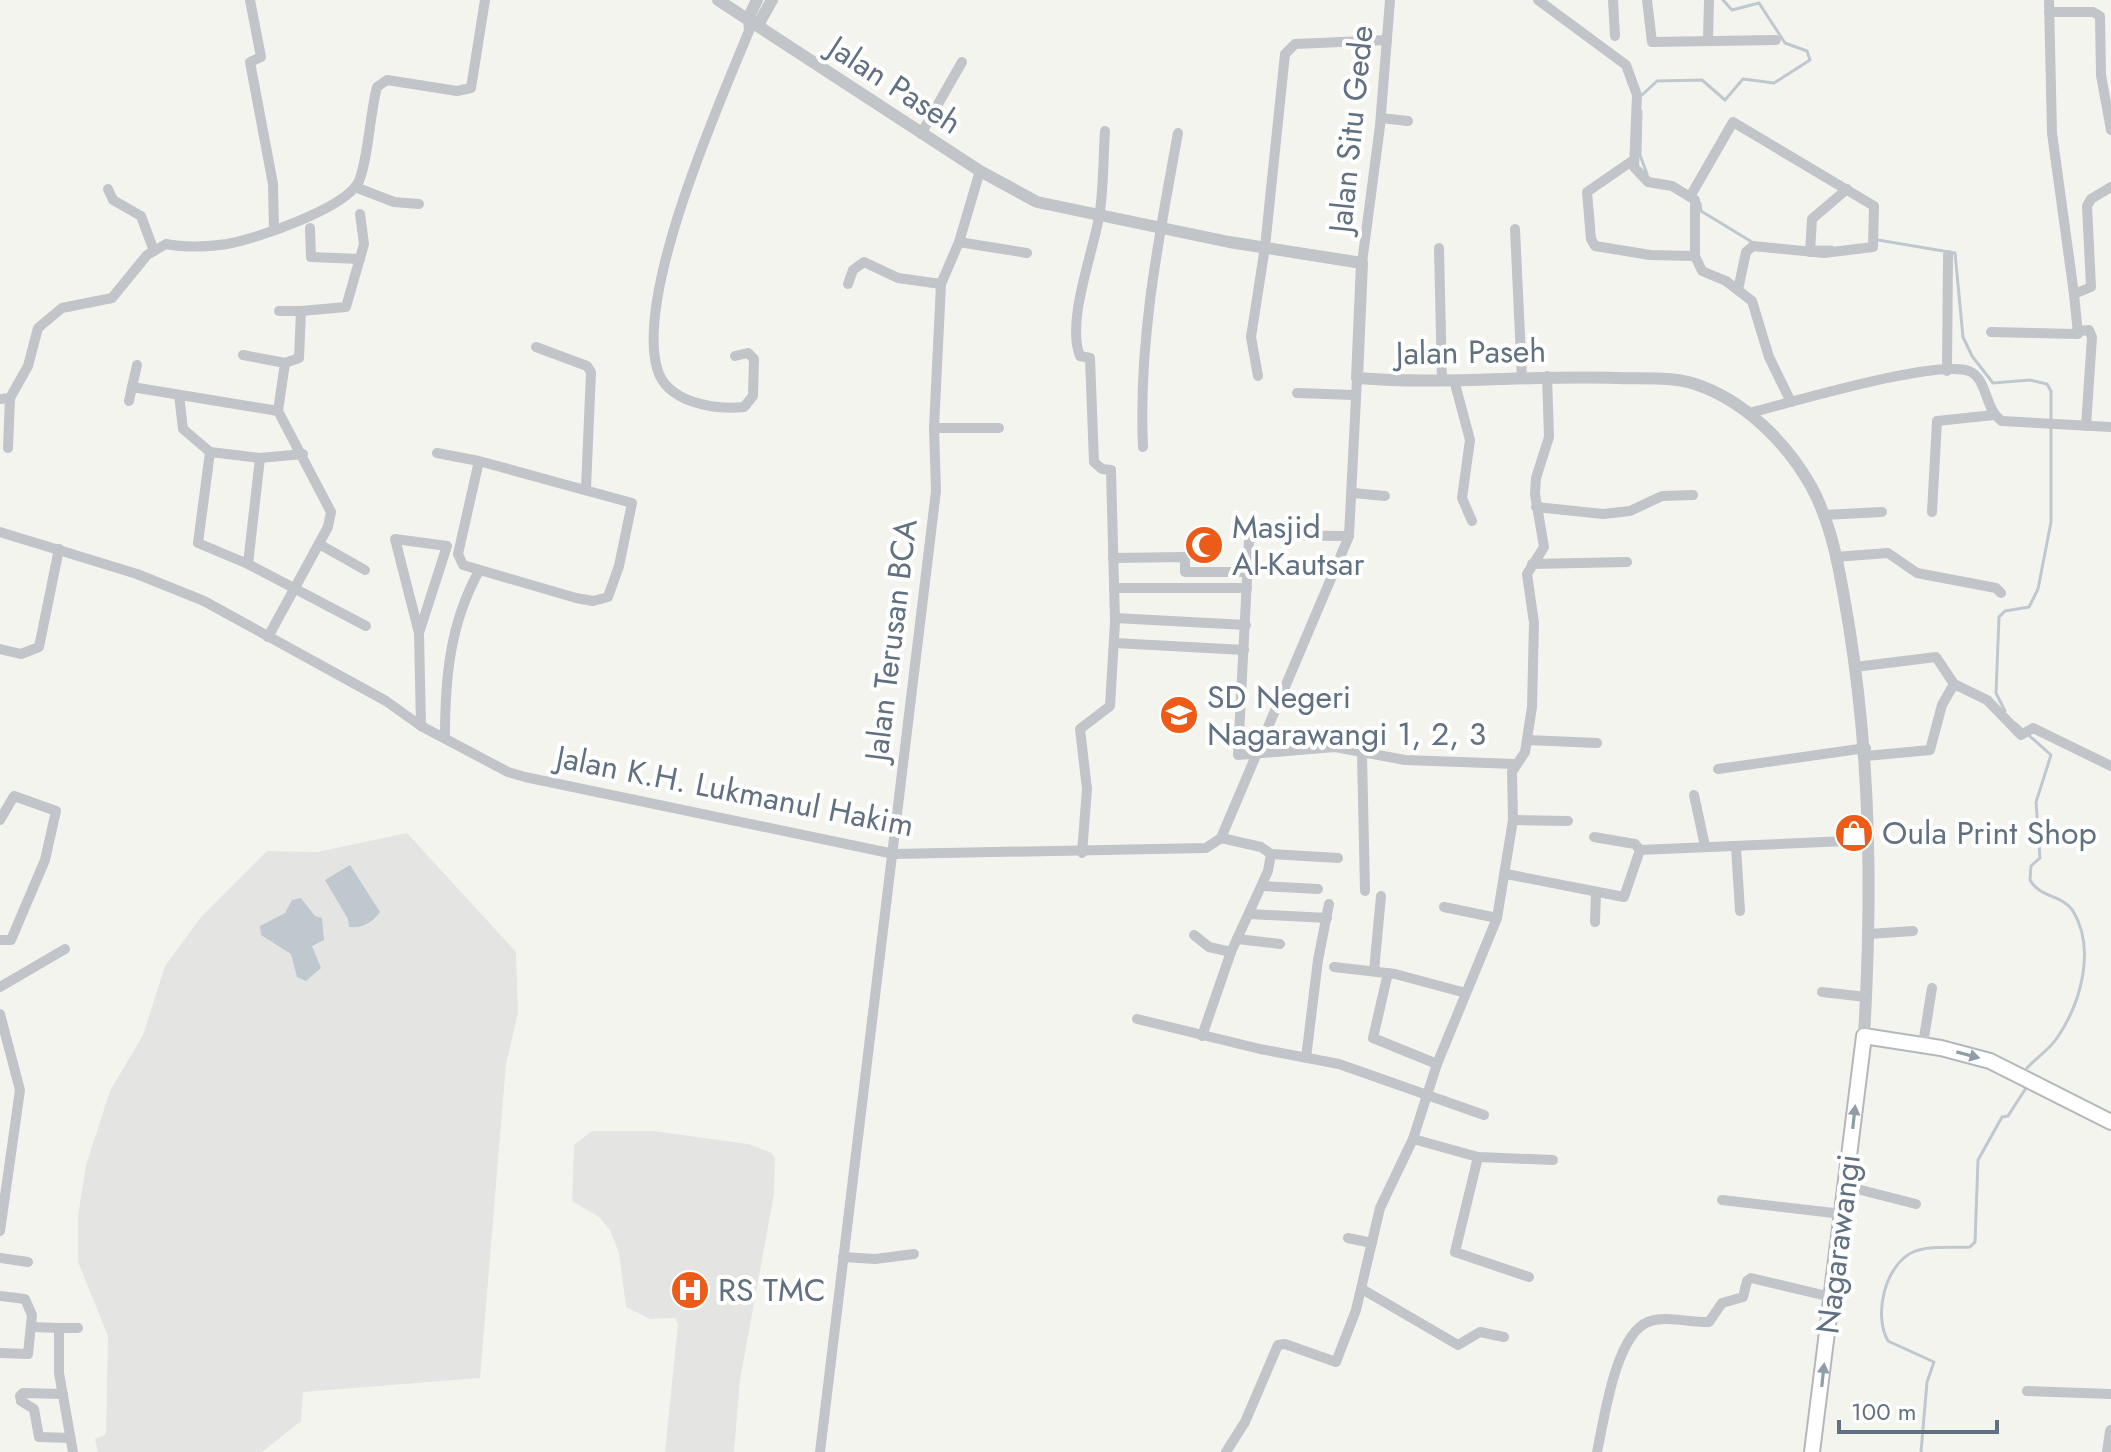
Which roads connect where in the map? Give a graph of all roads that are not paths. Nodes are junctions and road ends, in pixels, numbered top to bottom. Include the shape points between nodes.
1 (250, 0) edge
2 (485, 0) edge
3 (718, 0) edge
4 (757, 0) edge
5 (772, 0) edge
6 (1390, 0) edge
7 (1613, 0) edge
8 (1647, 0) edge
9 (1709, 0) edge
10 (2049, 0) edge
11 (1538, 1) edge
12 (2049, 12) junction
13 (2106, 20) edge
14 (752, 25) junction
15 (1615, 36) dead end
16 (1387, 40) junction
17 (1708, 40) junction
18 (1776, 40) dead end
19 (962, 62) dead end
20 (1381, 118) junction
21 (1408, 121) dead end
22 (2111, 130) edge
23 (1105, 131) dead end
24 (1178, 133) dead end
25 (921, 134) junction
26 (1632, 161) junction
27 (980, 171) junction
28 (2111, 187) edge
29 (108, 189) dead end
30 (1847, 189) junction
31 (352, 190) junction
32 (1692, 192) junction
33 (419, 204) dead end
34 (360, 214) dead end
35 (1099, 214) junction
36 (310, 228) dead end
37 (1160, 229) junction
38 (1515, 229) dead end
39 (274, 230) junction
40 (959, 242) junction
41 (1265, 247) junction
42 (1439, 248) dead end
43 (1810, 249) junction
44 (154, 251) junction
45 (1027, 253) dead end
46 (1948, 255) dead end
47 (1695, 256) junction
48 (360, 259) junction
49 (1362, 263) junction
50 (848, 284) dead end
51 (941, 284) junction
52 (1738, 290) junction
53 (2074, 294) junction
54 (279, 311) dead end
55 (301, 311) junction
56 (2079, 331) junction
57 (1991, 332) dead end
58 (536, 347) dead end
59 (243, 355) dead end
60 (735, 356) dead end
61 (285, 363) junction
62 (137, 365) dead end
63 (1947, 371) junction
64 (1258, 376) dead end
65 (1547, 376) junction
66 (1357, 378) junction
67 (1522, 378) junction
68 (1448, 380) junction
69 (132, 387) junction
70 (1297, 393) dead end
71 (179, 395) junction
72 (1354, 395) junction
73 (5, 399) edge
74 (129, 401) dead end
75 (1791, 402) junction
76 (278, 411) junction
77 (1749, 413) junction
78 (1994, 415) junction
79 (2086, 426) junction
80 (2111, 427) edge
81 (934, 428) junction
82 (999, 428) dead end
83 (1143, 447) dead end
84 (8, 448) dead end
85 (210, 452) junction
86 (437, 453) dead end
87 (303, 454) junction
88 (260, 458) junction
89 (479, 461) junction
90 (586, 488) junction
91 (1353, 493) junction
92 (1693, 495) dead end
93 (1385, 496) dead end
94 (1536, 507) junction
95 (1882, 512) dead end
96 (1932, 512) dead end
97 (1823, 515) junction
98 (1472, 521) dead end
99 (0, 532) edge
100 (1349, 536) junction
101 (319, 544) junction
102 (59, 549) junction
103 (1835, 557) junction
104 (1113, 558) junction
105 (1627, 562) dead end
106 (248, 564) junction
107 (1532, 564) junction
108 (365, 570) dead end
109 (479, 571) junction
110 (1247, 572) junction
111 (1114, 588) junction
112 (1247, 588) junction
113 (294, 589) junction
114 (2001, 593) dead end
115 (408, 595) junction
116 (430, 597) junction
117 (1115, 618) junction
118 (1246, 625) junction
119 (366, 626) dead end
120 (419, 633) junction
121 (268, 637) junction
122 (1115, 643) junction
123 (0, 649) edge
124 (1244, 650) junction
125 (1855, 667) junction
126 (1954, 684) junction
127 (421, 726) junction
128 (445, 736) junction
129 (1527, 740) junction
130 (1597, 743) dead end
131 (1866, 752) junction
132 (1257, 753) junction
133 (1362, 754) junction
134 (1515, 764) junction
135 (2111, 766) edge
136 (1718, 769) dead end
137 (1694, 795) dead end
138 (0, 820) edge
139 (1513, 820) junction
140 (1568, 821) dead end
141 (1594, 837) dead end
142 (1221, 838) junction
143 (1869, 840) junction
144 (1705, 846) junction
145 (1736, 847) junction
146 (1640, 850) junction
147 (1082, 853) junction
148 (894, 854) junction
149 (1271, 854) junction
150 (1338, 858) dead end
151 (1506, 874) junction
152 (1262, 886) junction
153 (1318, 889) dead end
154 (1365, 891) dead end
155 (1596, 892) junction
156 (1381, 896) dead end
157 (1329, 904) dead end
158 (1444, 907) dead end
159 (1740, 911) dead end
160 (1249, 914) junction
161 (1327, 918) junction
162 (1497, 918) junction
163 (1595, 922) dead end
164 (1913, 931) dead end
165 (1869, 934) junction
166 (1194, 935) dead end
167 (1237, 939) junction
168 (0, 940) edge
169 (1280, 944) dead end
170 (65, 949) dead end
171 (1231, 952) junction
172 (1334, 967) dead end
173 (1374, 971) junction
174 (1388, 973) junction
175 (0, 987) edge
176 (1932, 988) dead end
177 (1822, 992) dead end
178 (1466, 993) junction
179 (1866, 997) junction
180 (0, 1014) edge
181 (1137, 1019) dead end
182 (1202, 1036) junction
183 (1864, 1036) junction
184 (1923, 1044) junction
185 (1306, 1058) junction
186 (1437, 1064) junction
187 (1425, 1097) junction
188 (1484, 1115) dead end
189 (2110, 1120) edge
190 (1413, 1139) junction
191 (1478, 1157) junction
192 (1553, 1160) dead end
193 (1378, 1175) dead end
194 (1391, 1180) junction
195 (1845, 1186) junction
196 (1722, 1200) dead end
197 (1916, 1204) dead end
198 (2, 1208) edge
199 (1842, 1214) junction
200 (0, 1231) edge
201 (1348, 1238) dead end
202 (1372, 1243) junction
203 (914, 1254) dead end
204 (843, 1257) junction
205 (0, 1258) edge
206 (28, 1262) dead end
207 (1529, 1277) dead end
208 (1362, 1289) junction
209 (0, 1296) edge
210 (1831, 1297) junction
211 (33, 1327) junction
212 (59, 1328) junction
213 (78, 1328) dead end
214 (1504, 1337) dead end
215 (0, 1353) edge
216 (2027, 1391) dead end
217 (63, 1394) junction
218 (2111, 1394) edge
219 (70, 1438) junction
220 (73, 1452) edge
221 (820, 1452) edge
222 (1226, 1452) edge
223 (1597, 1452) edge
224 (1812, 1452) edge

1 - 39 street via 261,57 250,65 273,184
2 - 31 street via 471,88 457,91 387,80 377,87 363,169
3 - 14 street, Jalan Paseh
4 - 14 street
5 - 14 street
6 - 16 street, Jalan Situ Gede
7 - 15 street
8 - 17 street via 1652,42
9 - 17 street
10 - 12 street
11 - 26 street via 1626,65 1637,95
12 - 13 street via 2093,12
12 - 53 street via 2056,182
13 - 22 street via 2101,73
14 - 25 street, Jalan Paseh
14 - 60 street via 689,181 652,333 664,383 688,400 718,410 744,407 753,396 754,359 748,353
16 - 20 street, Jalan Situ Gede
16 - 41 street via 1295,44 1287,50
17 - 18 street
19 - 25 street
20 - 21 street
20 - 49 street, Jalan Situ Gede
23 - 35 street
24 - 37 street
25 - 27 street, Jalan Paseh
26 - 32 street via 1648,182
26 - 47 street via 1587,192 1595,246
27 - 35 street, Jalan Paseh via 1037,202
27 - 40 street, Jalan Terusan BCA
28 - 53 street via 2087,206 2091,287
29 - 44 street via 113,200 141,216
30 - 32 street via 1733,122
30 - 43 street via 1816,212 1810,224
30 - 43 street via 1874,206 1873,247 1844,252
31 - 33 street
31 - 39 street
32 - 47 street via 1697,206
34 - 48 street via 365,236
35 - 37 street, Jalan Paseh
35 - 104 street via 1076,346 1080,356 1090,358 1094,462 1111,470
36 - 48 street via 311,257
37 - 41 street, Jalan Paseh
37 - 83 street via 1143,366
38 - 67 street
39 - 44 street via 228,244 166,244
40 - 45 street
40 - 51 street, Jalan Terusan BCA
41 - 49 street, Jalan Paseh
41 - 64 street via 1251,337
42 - 68 street
43 - 52 street via 1750,247
44 - 73 street via 112,298 62,308 38,328 28,366
46 - 63 street
47 - 52 street via 1702,271
48 - 55 street via 346,307
49 - 66 street, Jalan Paseh
50 - 51 street via 861,262 898,278
51 - 81 street, Jalan Terusan BCA
52 - 75 street via 1757,311 1769,357
53 - 56 street
54 - 55 street
55 - 61 street via 299,358
56 - 57 street via 2075,336
56 - 79 street via 2089,330 2092,337
58 - 90 street via 591,372
59 - 61 street
61 - 76 street
62 - 69 street
63 - 75 street via 1907,374
63 - 78 street via 1975,375
65 - 67 street, Jalan Paseh
65 - 77 street, Jalan Paseh via 1693,383
65 - 94 street via 1549,437 1536,478
66 - 68 street, Jalan Paseh
66 - 72 street
67 - 68 street, Jalan Paseh
68 - 98 street via 1470,440 1462,491
69 - 71 street
69 - 74 street
70 - 72 street
71 - 76 street
71 - 85 street via 183,429
72 - 91 street
73 - 84 street
75 - 77 street
76 - 87 street
77 - 97 street, Jalan Paseh via 1802,472
78 - 79 street via 2002,421
78 - 96 street via 1937,421
79 - 80 street
81 - 82 street
81 - 148 street, Jalan Terusan BCA via 936,491 906,715
85 - 88 street
85 - 106 street via 198,543
86 - 89 street
87 - 88 street
87 - 101 street via 331,512
88 - 106 street
89 - 90 street
89 - 109 street via 458,554 463,565
90 - 109 street via 634,505 608,597 576,598
91 - 93 street
91 - 100 street
92 - 94 street via 1662,496 1630,511 1603,514
94 - 107 street via 1544,547
95 - 97 street
97 - 103 street, Jalan Paseh
99 - 102 street, Jalan K.H. Lukmanul Hakim
100 - 110 street via 1252,536
100 - 132 street
101 - 108 street
101 - 113 street
102 - 121 street, Jalan K.H. Lukmanul Hakim via 204,601
102 - 123 street via 39,647 21,654
103 - 114 street via 1888,553 1917,573
103 - 125 street, Jalan Paseh
104 - 110 street via 1185,557 1185,572
104 - 111 street
105 - 107 street
106 - 113 street
107 - 129 street via 1526,587 1534,623
109 - 128 street via 450,652
110 - 112 street
111 - 112 street
111 - 117 street
112 - 118 street
113 - 119 street
113 - 121 street
115 - 116 street
115 - 116 street via 395,539 447,546
115 - 120 street
116 - 120 street
117 - 118 street
117 - 122 street
118 - 124 street
120 - 127 street
121 - 127 street, Jalan K.H. Lukmanul Hakim
122 - 124 street
122 - 147 street via 1110,706 1086,723 1079,736 1087,789
124 - 132 street via 1238,755
125 - 126 street via 1936,657
125 - 131 street, Jalan Paseh
126 - 131 street via 1942,705 1930,750
126 - 135 street via 1987,700 2021,735 2028,731
127 - 128 street, Jalan K.H. Lukmanul Hakim
128 - 148 street, Jalan K.H. Lukmanul Hakim via 525,777
129 - 130 street
129 - 134 street
131 - 136 street
131 - 143 street, Jalan Paseh
132 - 133 street via 1323,747
132 - 142 street
133 - 134 street
133 - 154 street
134 - 139 street
137 - 144 street
138 - 168 street via 14,796 56,811 45,860 11,940
139 - 140 street
139 - 151 street
141 - 146 street via 1635,844
142 - 147 street, Jalan K.H. Lukmanul Hakim via 1206,848
142 - 149 street
143 - 145 street
143 - 165 street, Jalan Paseh
144 - 145 street
144 - 146 street
145 - 159 street
146 - 155 street via 1626,896
147 - 148 street, Jalan K.H. Lukmanul Hakim
148 - 204 street, Jalan Terusan BCA
149 - 150 street
149 - 152 street
151 - 155 street
151 - 162 street
152 - 153 street
152 - 160 street
155 - 163 street
156 - 173 street
157 - 161 street
158 - 162 street
160 - 161 street
160 - 167 street
161 - 185 street
162 - 178 street
164 - 165 street
165 - 179 street, Jalan Paseh
166 - 171 street via 1209,947
167 - 169 street
167 - 171 street
170 - 175 street
171 - 182 street
172 - 173 street
173 - 174 street
174 - 178 street
174 - 186 street via 1373,1038
176 - 184 street
177 - 179 street
178 - 186 street
179 - 183 street, Jalan Paseh
180 - 198 street via 19,1085
181 - 182 street
182 - 185 street
183 - 184 main road
195 -> 183 main road, Nagarawangi
184 -> 189 main road via 2004,1066
185 - 187 street via 1339,1064
186 - 187 street
187 - 188 street
187 - 190 street
190 - 191 street
190 - 194 street
191 - 192 street
191 - 207 street via 1455,1252
193 - 194 street
194 - 202 street
195 - 197 street
195 - 199 main road, Nagarawangi
196 - 199 street
198 - 200 street
199 - 210 main road, Nagarawangi
201 - 202 street
202 - 208 street
203 - 204 street
204 - 221 street, Jalan Terusan BCA
205 - 206 street
208 - 214 street via 1458,1345 1480,1332
208 - 222 street via 1336,1362 1278,1345
209 - 211 street via 25,1299
210 - 223 street via 1751,1278 1745,1295 1722,1303 1709,1322 1660,1320 1642,1325 1614,1376
224 -> 210 main road, Nagarawangi
211 - 212 street
211 - 215 street via 28,1354
212 - 213 street
212 - 217 street
216 - 218 street
217 - 219 street
217 - 219 street via 20,1396 34,1409 39,1437
219 - 220 street

